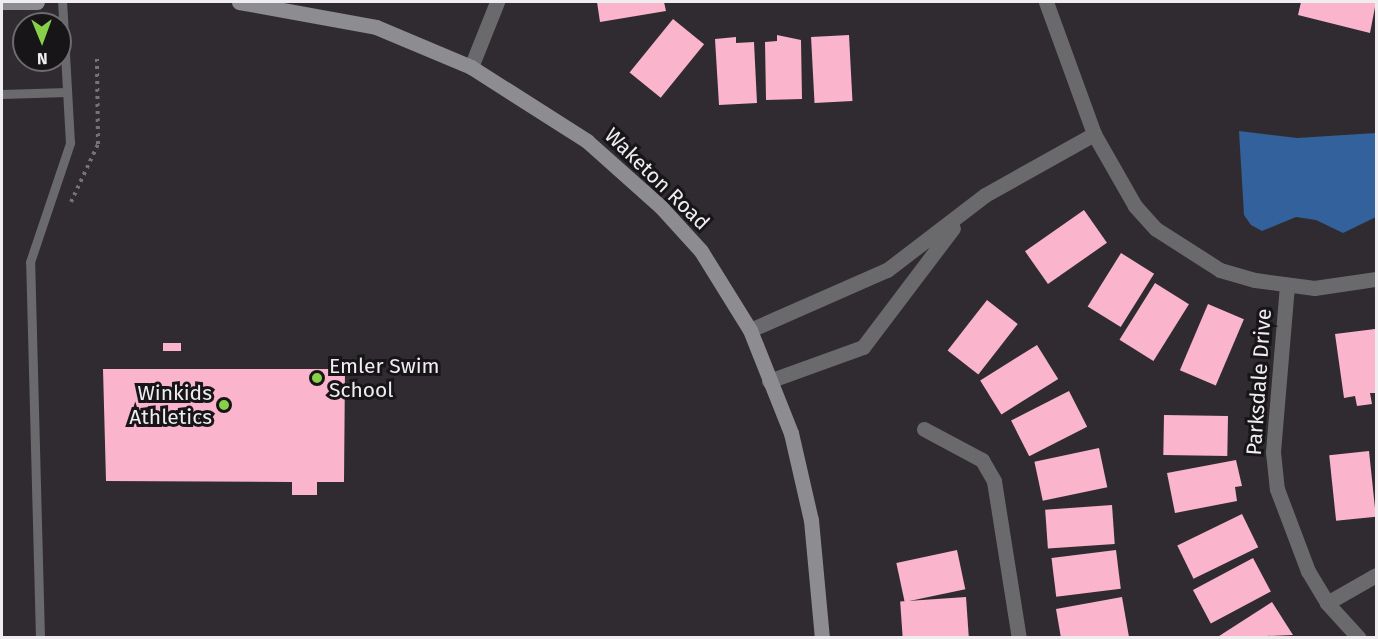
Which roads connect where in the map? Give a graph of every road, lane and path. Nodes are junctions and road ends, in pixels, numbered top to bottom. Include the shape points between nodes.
1 (2, 2) edge
2 (37, 2) edge
3 (62, 2) edge
4 (239, 2) edge
5 (497, 2) edge
6 (1046, 2) edge
7 (97, 59) dead end
8 (471, 67) junction
9 (67, 92) junction
10 (2, 94) edge
11 (1094, 134) junction
12 (71, 202) dead end
13 (959, 219) junction
14 (1377, 279) edge
15 (1287, 285) junction
16 (750, 330) junction
17 (769, 381) junction
18 (924, 429) dead end
19 (1377, 575) edge
20 (1327, 603) junction
21 (40, 638) edge
22 (822, 638) edge
23 (1018, 638) edge
24 (1359, 638) edge

1 - 2 street
3 - 9 lane
4 - 8 street, Waketon Road via 376,27
5 - 8 street
6 - 11 street
7 - 12 path via 98,144
8 - 16 street, Waketon Road via 587,141 624,172 701,251
9 - 10 lane
9 - 21 lane via 70,143 30,262
11 - 13 street via 1019,173
11 - 15 street via 1135,206 1164,235 1220,270
13 - 16 street via 887,270
13 - 17 street via 862,347
14 - 15 street via 1314,288
15 - 20 street, Parksdale Drive via 1273,452 1277,489 1289,529
16 - 17 street, Waketon Road
17 - 22 street, Waketon Road via 791,433 811,520
18 - 23 street via 982,460 994,481
19 - 20 street
20 - 24 street, Parksdale Drive

